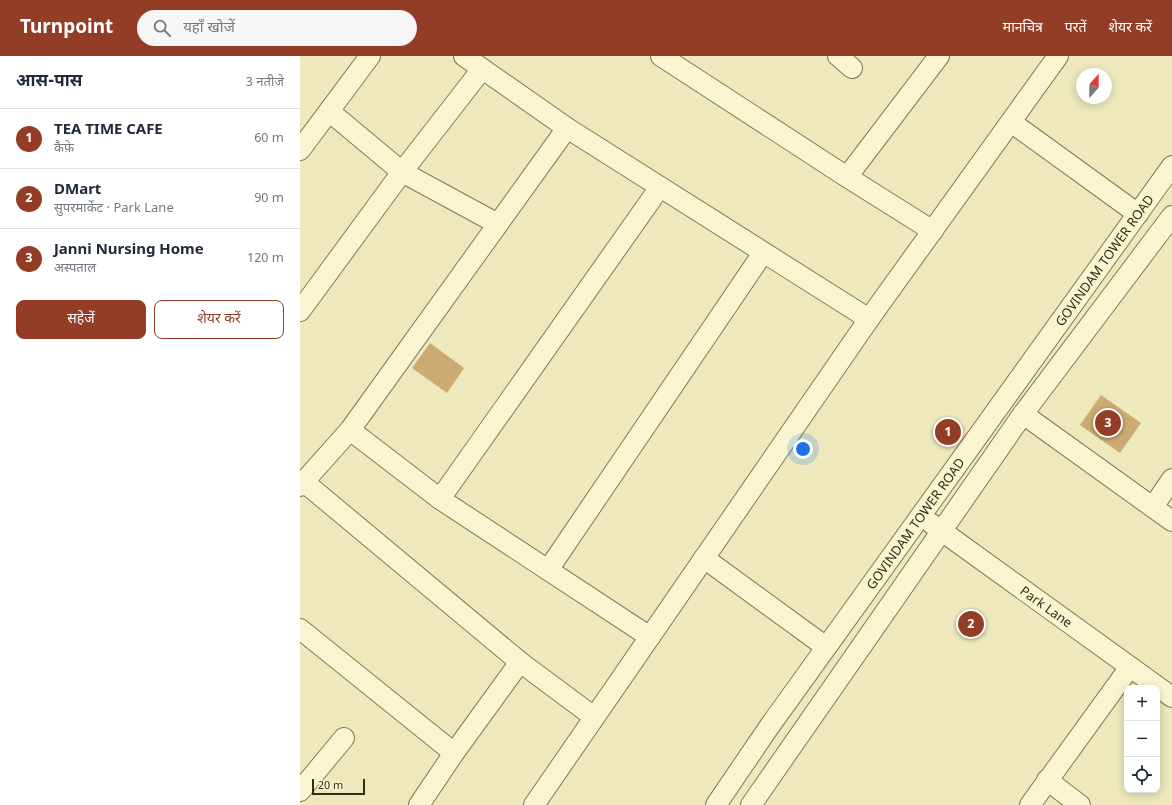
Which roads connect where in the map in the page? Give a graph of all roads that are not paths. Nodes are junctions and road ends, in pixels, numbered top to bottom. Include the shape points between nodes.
1 (370, 56) edge
2 (464, 56) edge
3 (661, 56) edge
4 (939, 56) edge
5 (1058, 56) edge
6 (482, 69) junction
7 (329, 111) junction
8 (1011, 122) junction
9 (567, 128) junction
10 (300, 150) edge
11 (1172, 166) edge
12 (402, 172) junction
13 (847, 177) junction
14 (660, 187) junction
15 (1138, 214) junction
16 (1172, 216) edge
17 (498, 224) junction
18 (933, 231) junction
19 (763, 252) junction
20 (300, 311) edge
21 (869, 319) junction
22 (1024, 414) junction
23 (350, 430) junction
24 (1172, 479) edge
25 (302, 484) edge
26 (440, 499) junction
27 (1153, 507) junction
28 (920, 515) junction
29 (1172, 521) edge
30 (942, 531) junction
31 (704, 558) junction
32 (548, 570) junction
33 (300, 629) edge
34 (650, 637) junction
35 (826, 647) junction
36 (520, 662) junction
37 (1130, 667) junction
38 (1172, 697) edge
39 (594, 718) junction
40 (344, 738) dead end
41 (454, 753) junction
42 (1047, 780) junction
43 (300, 791) edge
44 (418, 805) edge
45 (534, 805) edge
46 (716, 805) edge
47 (751, 805) edge
48 (1030, 805) edge
49 (1080, 805) edge

1 - 7 street
2 - 6 street
3 - 13 street
4 - 13 street
5 - 8 street
6 - 9 street
6 - 12 street
7 - 10 street
7 - 12 street
8 - 15 street
8 - 18 street
9 - 14 street
9 - 17 street
11 - 15 street, GOVINDAM TOWER ROAD
12 - 17 street
12 - 20 street
13 - 18 street
14 - 19 street
14 - 26 street
15 - 28 street, GOVINDAM TOWER ROAD
16 - 22 street, GOVINDAM TOWER ROAD
17 - 23 street
18 - 21 street
19 - 21 street
19 - 32 street
21 - 31 street
22 - 27 street
22 - 30 street, GOVINDAM TOWER ROAD
23 - 25 street
23 - 26 street
24 - 27 street
25 - 36 street
26 - 32 street
27 - 29 street
28 - 30 street, Park Lane
28 - 35 street, GOVINDAM TOWER ROAD
30 - 37 street, Park Lane
30 - 47 street, GOVINDAM TOWER ROAD
31 - 34 street
31 - 35 street
32 - 34 street
33 - 41 street
34 - 39 street
35 - 46 street, GOVINDAM TOWER ROAD
36 - 39 street
36 - 41 street
37 - 38 street, Park Lane
37 - 42 street
39 - 45 street
40 - 43 street
41 - 44 street
42 - 48 street
42 - 49 street

